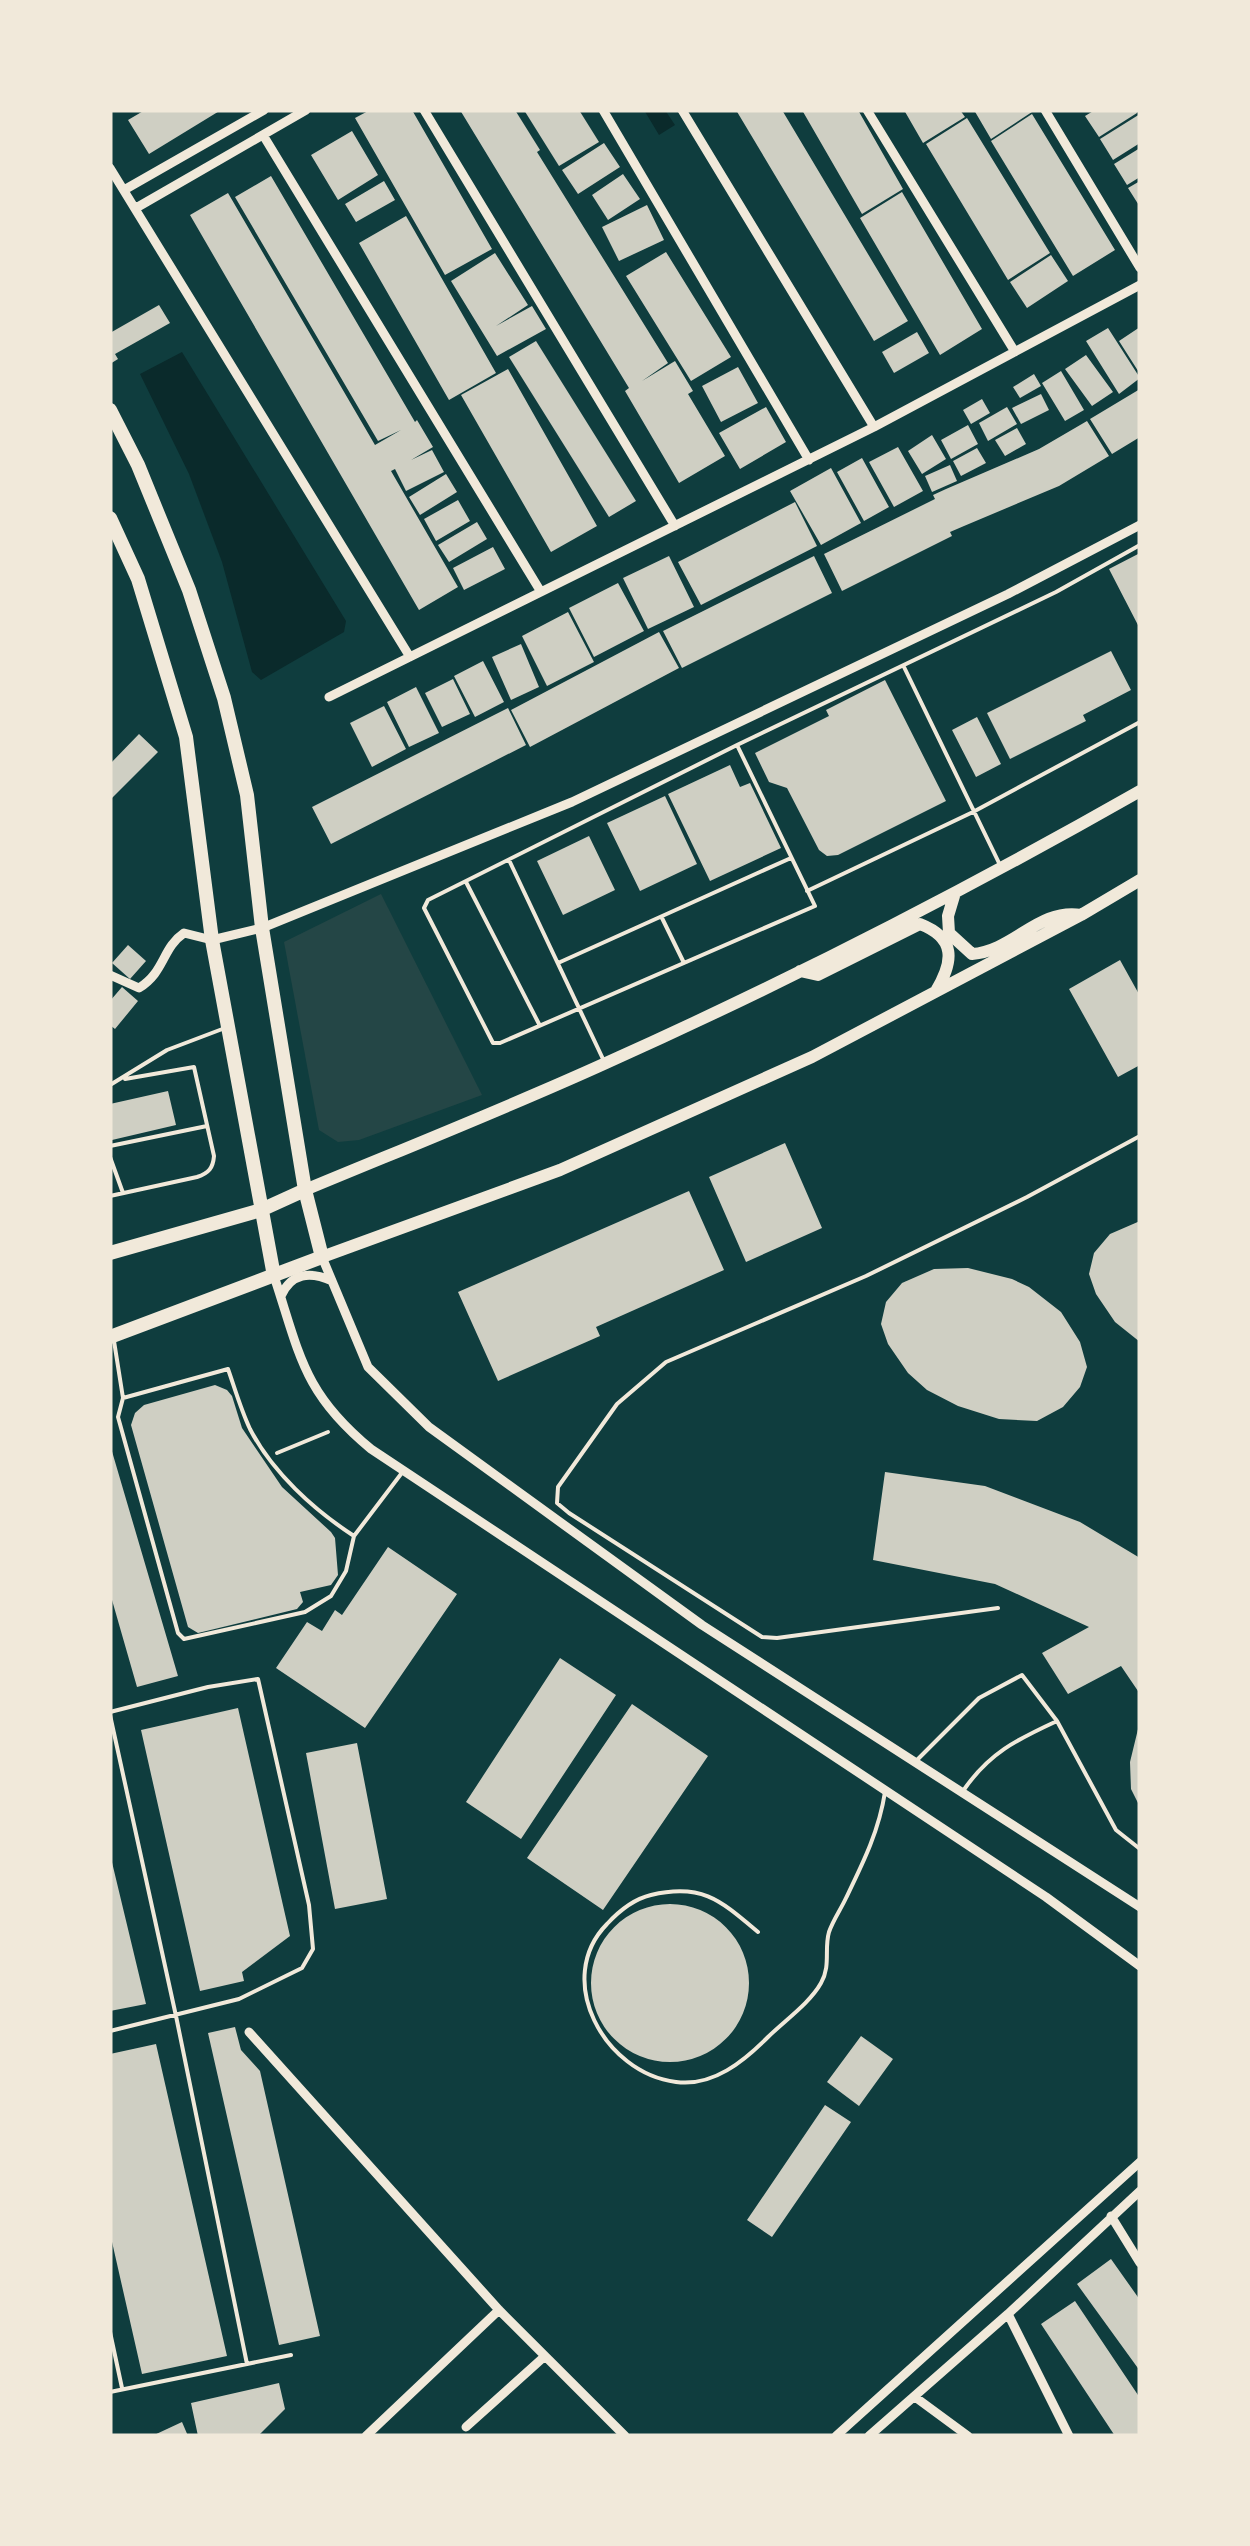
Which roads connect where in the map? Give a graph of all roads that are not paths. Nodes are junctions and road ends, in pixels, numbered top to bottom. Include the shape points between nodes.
1 (264, 110) edge
2 (306, 110) edge
3 (424, 110) edge
4 (603, 110) edge
5 (682, 110) edge
6 (867, 110) edge
7 (1045, 110) edge
8 (263, 135) junction
9 (110, 168) edge
10 (124, 190) junction
11 (136, 208) junction
12 (1140, 268) edge
13 (1140, 285) edge
14 (1015, 352) junction
15 (110, 410) edge
16 (874, 427) junction
17 (809, 460) junction
18 (110, 518) edge
19 (1140, 525) edge
20 (675, 526) junction
21 (1140, 545) edge
22 (541, 592) junction
23 (410, 657) junction
24 (903, 665) junction
25 (329, 697) dead end
26 (1140, 722) edge
27 (737, 744) junction
28 (1140, 791) edge
29 (973, 812) junction
30 (791, 858) junction
31 (509, 860) junction
32 (1002, 870) junction
33 (1140, 880) edge
34 (466, 882) junction
35 (807, 891) junction
36 (954, 896) junction
37 (1081, 915) junction
38 (661, 916) junction
39 (262, 928) junction
40 (212, 940) junction
41 (558, 963) junction
42 (684, 963) junction
43 (800, 972) junction
44 (110, 976) edge
45 (934, 993) junction
46 (579, 1009) junction
47 (230, 1026) junction
48 (540, 1026) junction
49 (606, 1064) junction
50 (124, 1078) junction
51 (110, 1085) edge
52 (207, 1126) junction
53 (1140, 1136) edge
54 (110, 1146) edge
55 (110, 1157) edge
56 (306, 1190) junction
57 (123, 1193) junction
58 (110, 1196) edge
59 (261, 1210) junction
60 (110, 1253) edge
61 (322, 1258) junction
62 (274, 1276) junction
63 (332, 1281) junction
64 (280, 1296) junction
65 (112, 1336) edge
66 (123, 1398) junction
67 (403, 1471) junction
68 (354, 1536) junction
69 (998, 1608) dead end
70 (110, 1713) edge
71 (1057, 1720) junction
72 (915, 1762) junction
73 (885, 1792) junction
74 (963, 1792) junction
75 (1140, 1850) edge
76 (1140, 1907) edge
77 (758, 1932) dead end
78 (1140, 1966) edge
79 (176, 2016) junction
80 (110, 2031) edge
81 (249, 2032) dead end
82 (1140, 2162) edge
83 (1140, 2191) edge
84 (1111, 2216) junction
85 (1140, 2263) edge
86 (499, 2310) junction
87 (1008, 2314) junction
88 (110, 2332) edge
89 (292, 2355) dead end
90 (546, 2356) junction
91 (247, 2364) junction
92 (122, 2388) junction
93 (110, 2392) edge
94 (915, 2397) junction
95 (466, 2427) dead end
96 (366, 2436) edge
97 (625, 2436) edge
98 (836, 2436) edge
99 (870, 2436) edge
100 (968, 2436) edge
101 (1069, 2436) edge

1 - 10 street
2 - 8 street
3 - 20 street
4 - 17 street
5 - 16 street
6 - 14 street
7 - 12 street
8 - 11 street
8 - 22 street
9 - 10 street
10 - 11 street
11 - 23 street
13 - 14 street
14 - 16 street
15 - 39 main road via 189,590 224,698 247,795
16 - 17 street
17 - 20 street
18 - 40 main road via 138,579 186,737
19 - 39 street via 572,802
20 - 22 street
21 - 24 lane
22 - 23 street
23 - 25 street
24 - 27 lane
24 - 29 lane
26 - 29 lane
27 - 30 lane
27 - 31 lane
28 - 32 main road
29 - 32 lane
29 - 35 lane
30 - 35 lane
30 - 38 lane
31 - 34 lane
31 - 41 lane
32 - 36 main road
33 - 37 main road
34 - 48 lane
34 - 48 lane via 424,905 491,1040 500,1044
35 - 42 lane via 815,906
36 - 37 main road via 949,933 972,954 988,953 1060,912
36 - 43 main road
37 - 45 main road
38 - 41 lane
38 - 42 lane
39 - 40 street
39 - 56 main road
40 - 44 street via 184,933 154,979 139,988
40 - 47 main road
41 - 46 lane
42 - 46 lane
43 - 45 main road via 818,975 920,924 949,950
43 - 49 main road
45 - 61 main road via 812,1057 560,1170
46 - 48 lane
46 - 49 lane
47 - 50 lane via 168,1050
47 - 59 main road
49 - 56 main road
50 - 51 lane
50 - 52 lane via 194,1067
52 - 54 lane
52 - 57 lane via 214,1156 207,1174
53 - 69 lane via 866,1276 666,1362 617,1404 558,1487 557,1503 569,1513 762,1637
55 - 57 lane
56 - 59 main road
56 - 61 main road
57 - 58 lane
59 - 60 main road
59 - 62 main road
61 - 62 main road
61 - 63 street
62 - 64 street
62 - 65 main road
63 - 64 street via 298,1276
63 - 72 street via 368,1367 429,1427 702,1625
64 - 67 street via 307,1377 342,1426
65 - 66 lane
66 - 68 lane via 228,1369 268,1457 306,1500
66 - 68 lane via 118,1418 184,1639 305,1612 332,1596
67 - 68 lane
67 - 73 street
70 - 79 lane
70 - 79 lane via 258,1679 308,1904 314,1949 302,1968 239,1999
71 - 72 lane via 1022,1675 979,1698
71 - 74 lane via 998,1750
71 - 75 lane via 1116,1830
72 - 74 street
73 - 77 lane via 881,1822 828,1934 820,1986 739,2066 677,2082 624,2057 598,2030 583,1996 586,1960 594,1937 640,1898 698,1891 724,1902
73 - 78 street
74 - 76 street
79 - 80 lane
79 - 91 lane
81 - 86 street
82 - 98 street
83 - 84 street
84 - 85 street
84 - 87 street
86 - 90 street
86 - 96 street
87 - 94 street
87 - 101 street
88 - 92 lane
89 - 91 lane
90 - 95 street
90 - 97 street
91 - 92 lane
92 - 93 lane
94 - 99 street
94 - 100 street

